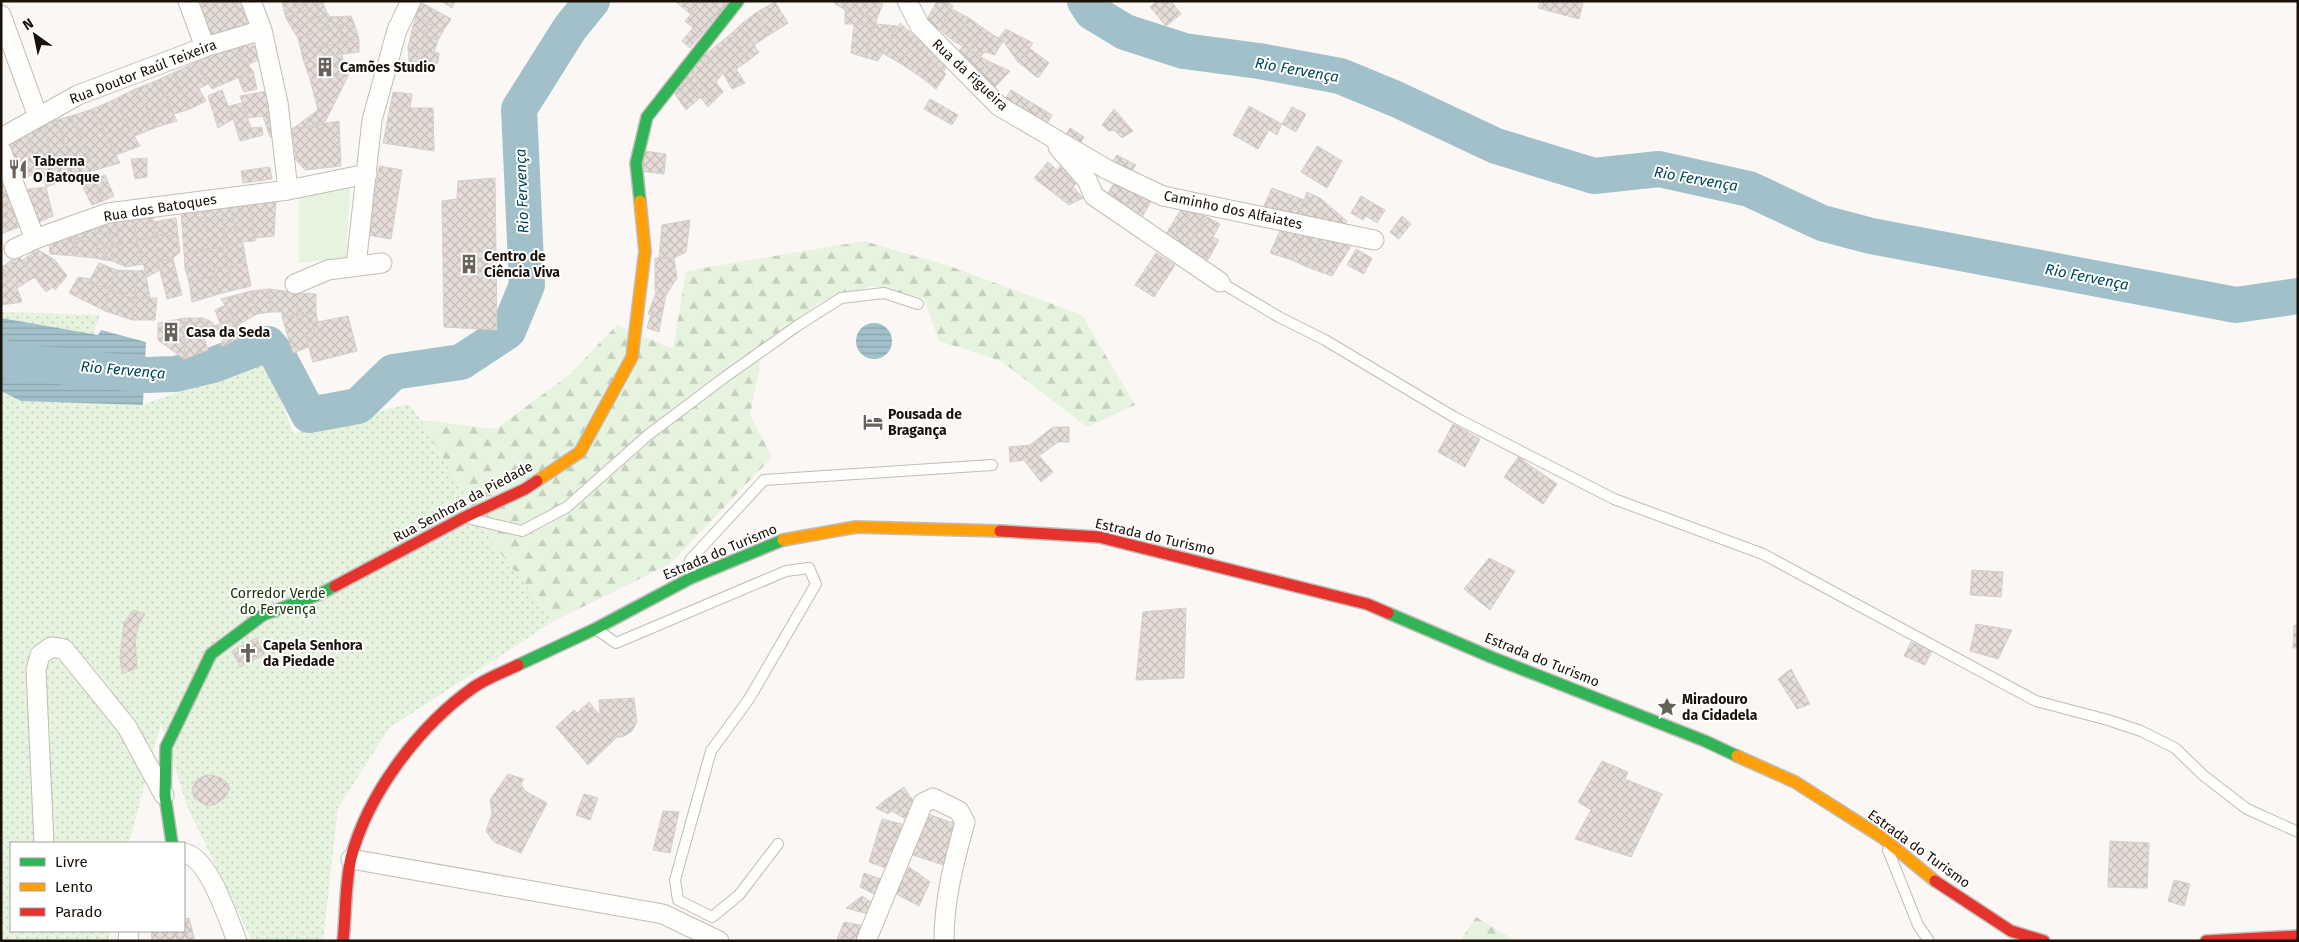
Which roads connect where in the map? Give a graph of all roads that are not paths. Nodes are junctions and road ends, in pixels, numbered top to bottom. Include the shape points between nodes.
1 (188, 1) edge
2 (252, 1) edge
3 (411, 1) edge
4 (738, 1) edge
5 (907, 1) edge
6 (1, 15) edge
7 (262, 30) junction
8 (204, 47) junction
9 (366, 91) dead end
10 (38, 117) junction
11 (372, 120) junction
12 (1047, 135) junction
13 (1, 138) edge
14 (1, 150) edge
15 (367, 174) junction
16 (288, 190) junction
17 (36, 239) junction
18 (1374, 240) dead end
19 (14, 249) dead end
20 (382, 263) dead end
21 (356, 266) junction
22 (1220, 282) joint
23 (295, 284) dead end
24 (918, 304) dead end
25 (992, 465) dead end
26 (463, 518) junction
27 (691, 578) junction
28 (595, 629) junction
29 (165, 796) junction
30 (2298, 832) edge
31 (1883, 838) junction
32 (44, 842) edge
33 (172, 842) edge
34 (778, 844) dead end
35 (185, 853) edge
36 (351, 859) junction
37 (2298, 936) edge
38 (236, 941) edge
39 (343, 941) edge
40 (719, 941) edge
41 (866, 941) edge
42 (944, 941) edge
43 (1929, 941) edge
44 (2044, 941) edge
45 (2206, 941) edge

1 - 8 street
2 - 7 street
3 - 11 street via 397,30
4 - 26 street, Rua Senhora da Piedade via 647,117 636,163 645,251 632,357 580,452 526,489
5 - 12 street, Rua da Figueira via 920,26 999,106
6 - 10 street
7 - 8 street, Rua Doutor Raúl Teixeira
7 - 16 street via 278,102
8 - 10 street, Rua Doutor Raúl Teixeira via 78,95
9 - 11 street
10 - 13 street, Rua Doutor Raúl Teixeira
11 - 15 street
12 - 18 street, Caminho dos Alfaiates via 1108,170 1163,196
12 - 22 street via 1087,180 1094,196
14 - 17 street
15 - 16 street, Rua dos Batoques
15 - 21 street
16 - 17 street, Rua dos Batoques via 108,213
17 - 19 street, Rua dos Batoques
20 - 21 street
21 - 23 street via 328,270
22 - 30 lane via 1454,417 1614,500 1763,554 2036,701 2141,731 2175,748 2204,776 2247,809
24 - 26 lane via 884,294 841,298 725,377 648,436 566,507 522,531
25 - 27 lane via 764,480 690,560
26 - 29 street, Rua Senhora da Piedade via 320,594 263,616 211,654 166,747
27 - 28 street, Estrada do Turismo
27 - 31 street, Estrada do Turismo via 785,539 856,527 957,528 1099,537 1367,604 1491,657 1705,741 1795,782
28 - 34 lane via 616,643 786,571 809,568 816,584 803,610 749,699 712,751 675,880 678,900 712,917 739,895
28 - 36 street, Estrada do Turismo via 475,686 436,718 393,769 361,828
29 - 32 street via 127,726 64,649 51,647 40,654 36,670
29 - 33 street
31 - 43 lane via 1918,925
31 - 44 street, Estrada do Turismo via 1944,888 2011,932
35 - 38 street via 199,860 218,895
36 - 39 street, Estrada do Turismo
36 - 40 street via 663,914
37 - 45 street
41 - 42 street via 923,803 933,798 959,810 965,822 950,876

